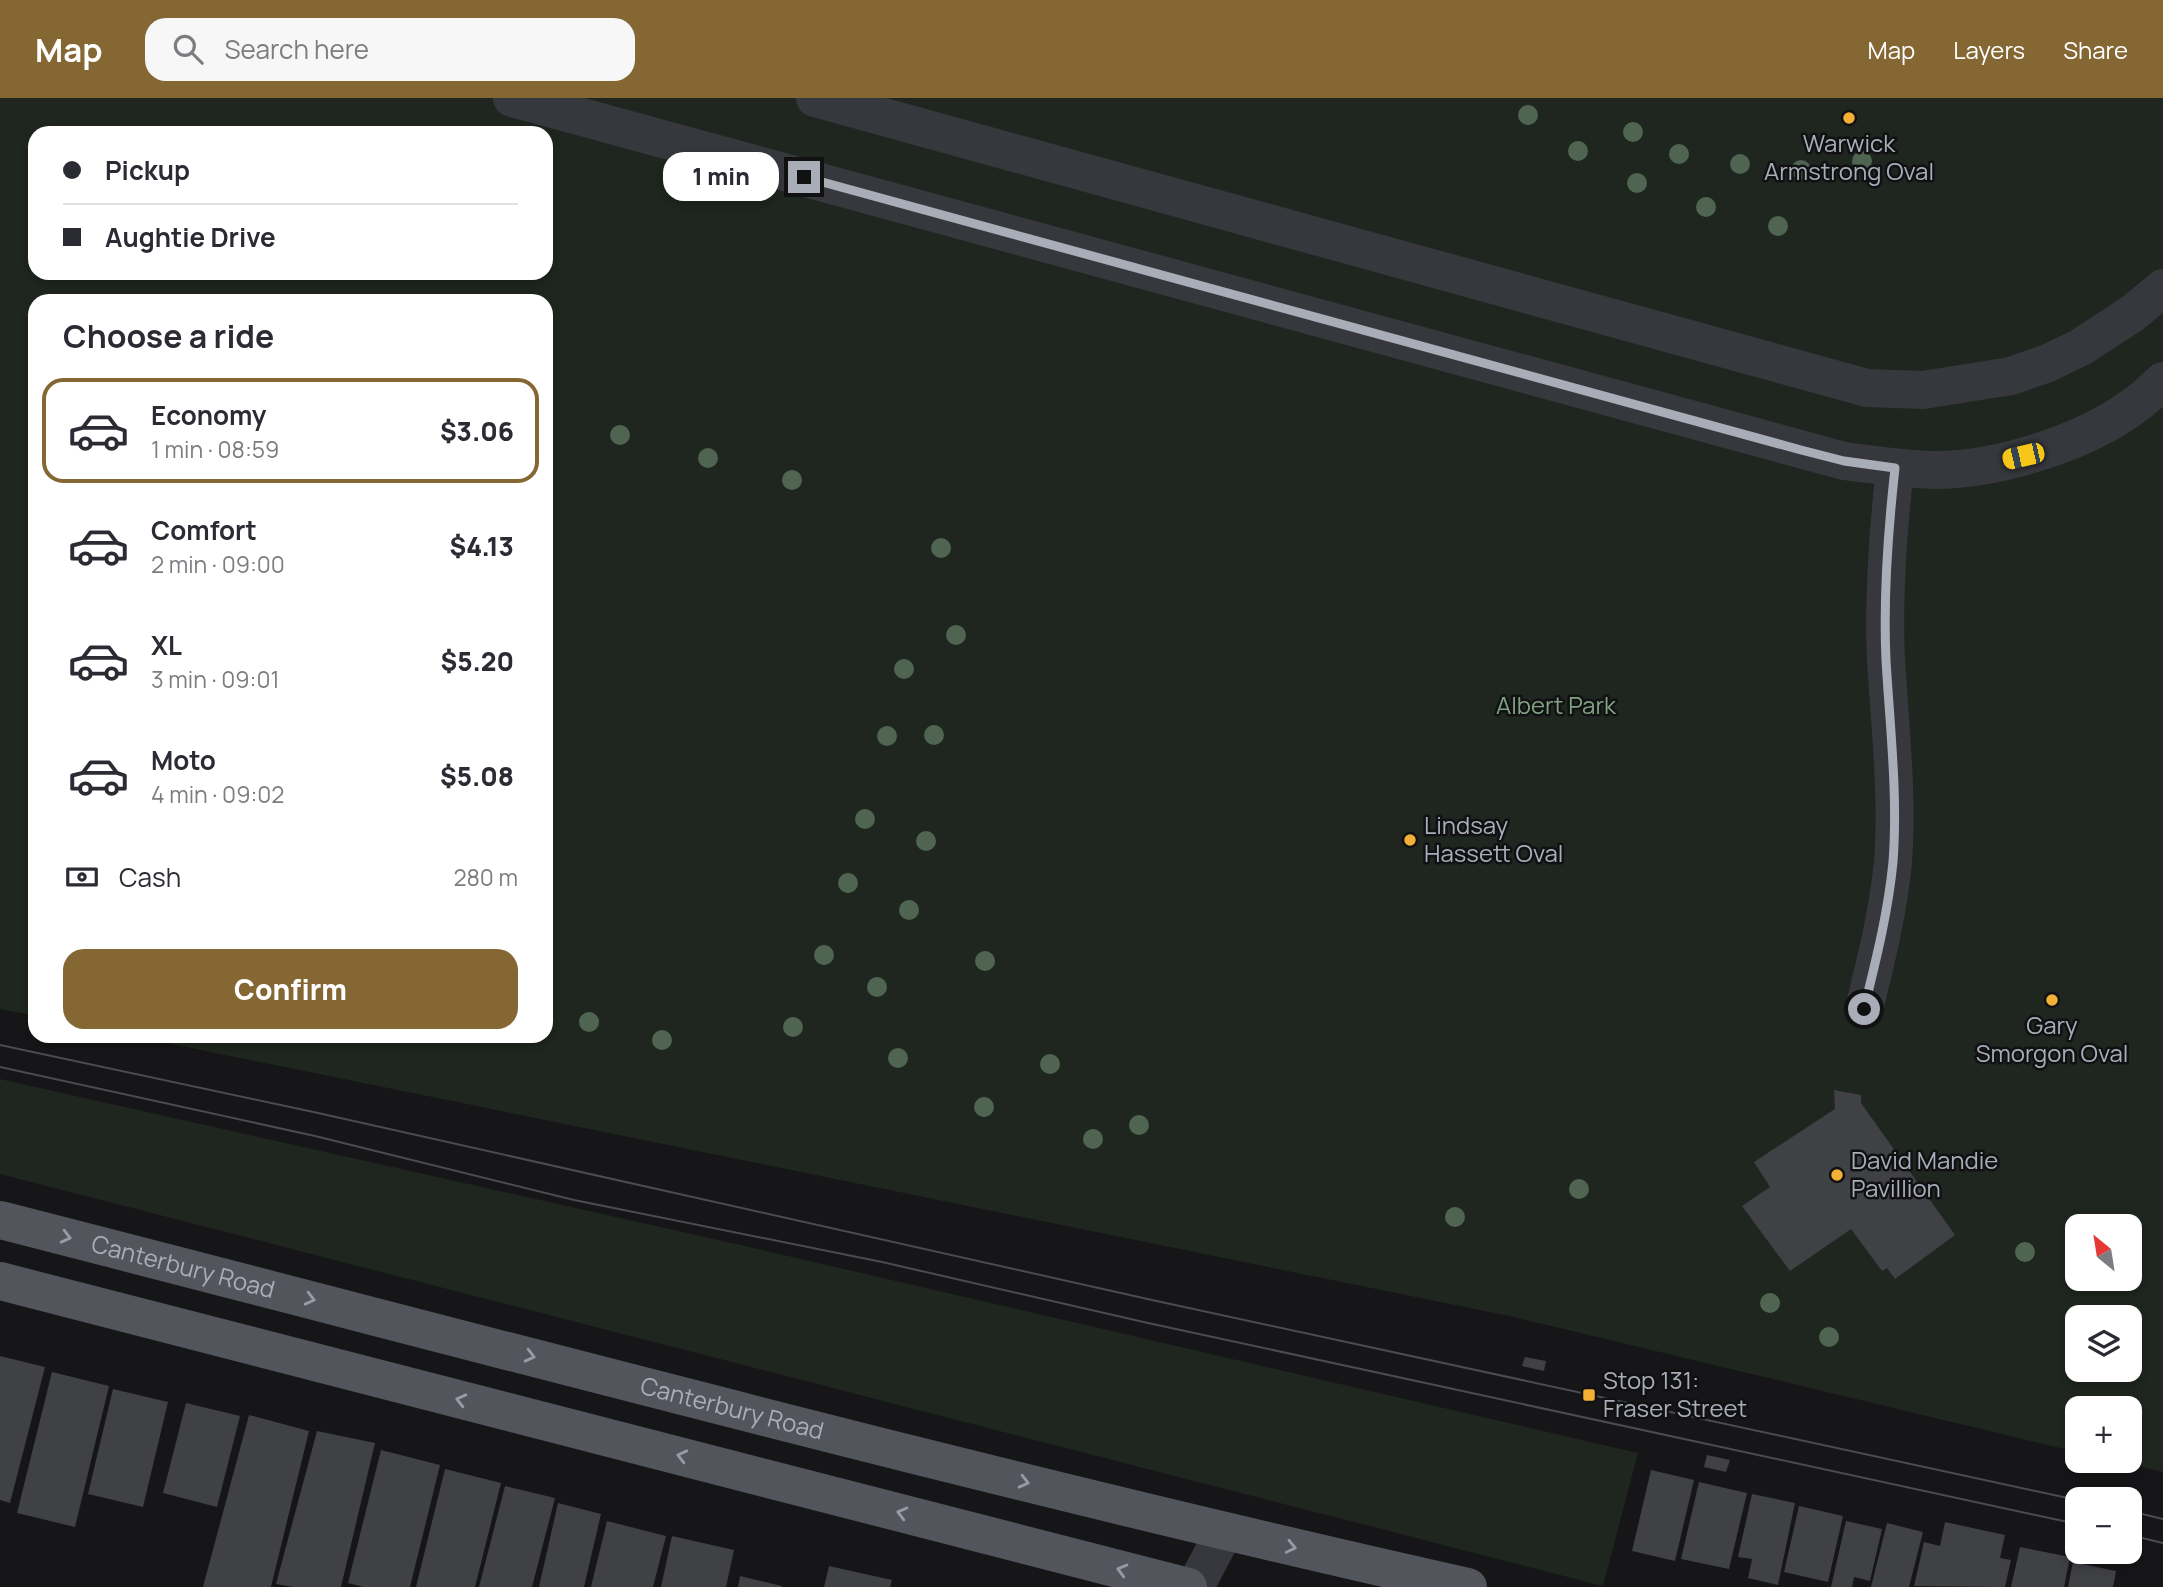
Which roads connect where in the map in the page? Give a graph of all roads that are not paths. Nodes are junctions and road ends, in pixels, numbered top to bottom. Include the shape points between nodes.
1 (512, 98) edge
2 (815, 98) edge
3 (2163, 288) edge
4 (2163, 381) edge
5 (1895, 468) junction
6 (1864, 1009) dead end
7 (0, 1220) edge
8 (0, 1281) edge
9 (1224, 1532) junction
10 (1188, 1587) edge
11 (1195, 1587) edge
12 (1468, 1587) edge

1 - 5 street via 1801,450
2 - 3 street via 1867,388 1923,390 2011,376 2081,347
4 - 5 street via 2134,406 2089,433 2042,451 1937,470
5 - 6 street via 1885,608 1894,758 1893,861 1886,923
7 -> 9 main road, Canterbury Road
10 -> 8 main road
9 - 11 street
9 -> 12 main road, Canterbury Road

